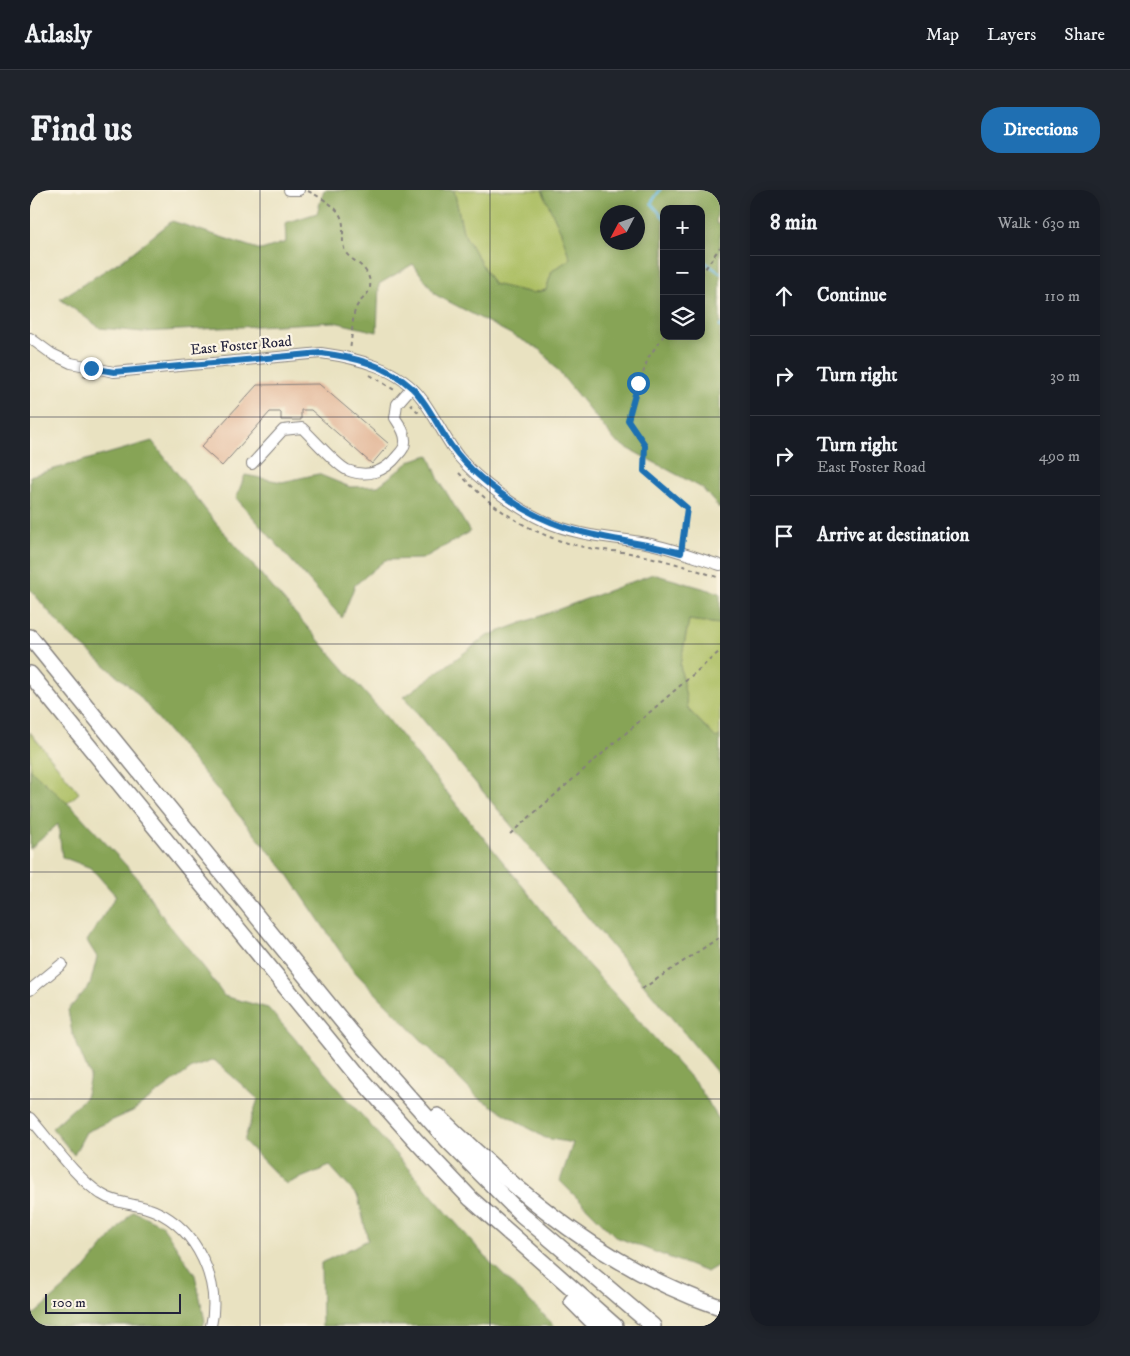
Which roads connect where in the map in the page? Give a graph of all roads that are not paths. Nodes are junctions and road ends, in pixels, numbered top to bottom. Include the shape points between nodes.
1 (289, 190) edge
2 (299, 190) edge
3 (30, 338) edge
4 (411, 388) junction
5 (252, 464) dead end
6 (720, 565) edge
7 (30, 637) edge
8 (30, 674) edge
9 (62, 964) dead end
10 (30, 990) edge
11 (351, 1032) junction
12 (30, 1118) edge
13 (471, 1199) junction
14 (720, 1307) edge
15 (211, 1326) edge
16 (597, 1326) edge
17 (615, 1326) edge
18 (653, 1326) edge

1 - 2 street
3 - 4 street, East Foster Road via 71,363 114,372 321,353 371,364
4 - 5 street via 397,404 395,418 405,442 402,451 379,472 361,474 345,469 302,428 283,430
4 - 6 street, East Foster Road via 422,399 460,458 508,499 543,521 579,533 640,542
7 - 11 highway
8 - 13 highway via 359,1077
9 - 10 street
11 - 14 highway via 482,1158 573,1232 642,1275
11 - 18 highway via 488,1182 522,1215
12 - 15 street via 93,1188 110,1199 162,1214 186,1234 210,1274 214,1300
13 - 16 highway
13 - 17 highway

